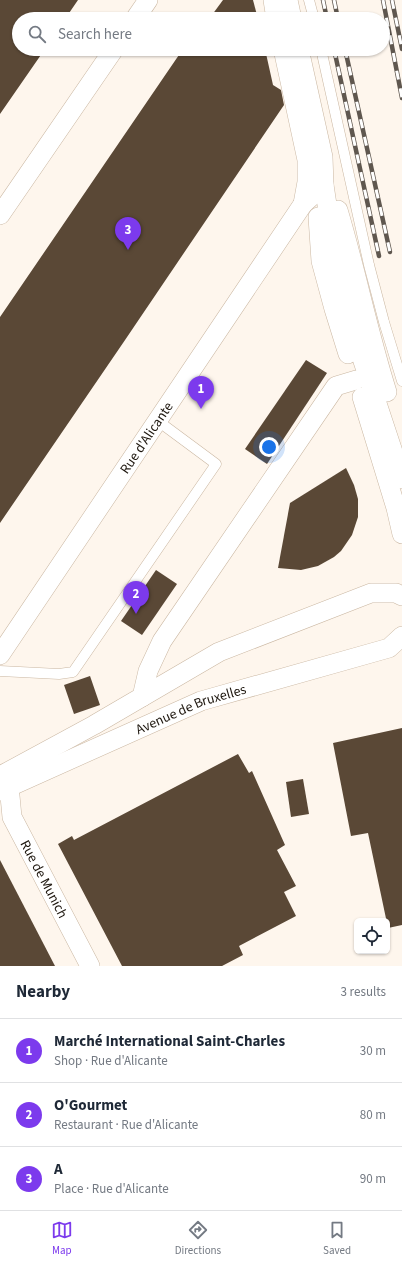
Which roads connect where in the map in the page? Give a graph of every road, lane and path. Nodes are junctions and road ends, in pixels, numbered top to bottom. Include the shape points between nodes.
1 (148, 0) edge
2 (273, 0) edge
3 (288, 0) edge
4 (309, 0) edge
5 (139, 12) edge
6 (275, 12) edge
7 (291, 12) edge
8 (312, 12) edge
9 (109, 56) edge
10 (285, 56) edge
11 (300, 56) edge
12 (323, 56) edge
13 (323, 157) junction
14 (324, 185) junction
15 (303, 204) junction
16 (0, 215) edge
17 (356, 380) junction
18 (402, 381) edge
19 (158, 422) junction
20 (402, 439) edge
21 (402, 479) edge
22 (402, 534) edge
23 (402, 596) edge
24 (398, 641) edge
25 (0, 656) edge
26 (0, 671) edge
27 (142, 697) junction
28 (2, 785) edge
29 (90, 966) edge

1 - 5 street
2 - 6 street
3 - 7 street
4 - 8 lane
9 - 16 street
10 - 15 street via 307,160
11 - 13 street
12 - 18 lane via 369,265
13 - 14 street
13 - 20 street via 374,351
14 - 15 street, Rue d'Alicante
14 - 17 street via 317,212 321,261
14 - 21 street via 334,251 359,349
15 - 19 street, Rue d'Alicante
17 - 22 street
17 - 27 street via 336,386 162,641 148,671
19 - 25 street, Rue d'Alicante
19 - 26 lane via 216,464 74,672 59,674
23 - 27 street via 396,593 371,593 219,652
24 - 28 street, Avenue de Bruxelles via 201,701
27 - 28 street
28 - 29 street, Rue de Munich via 10,796 12,817

